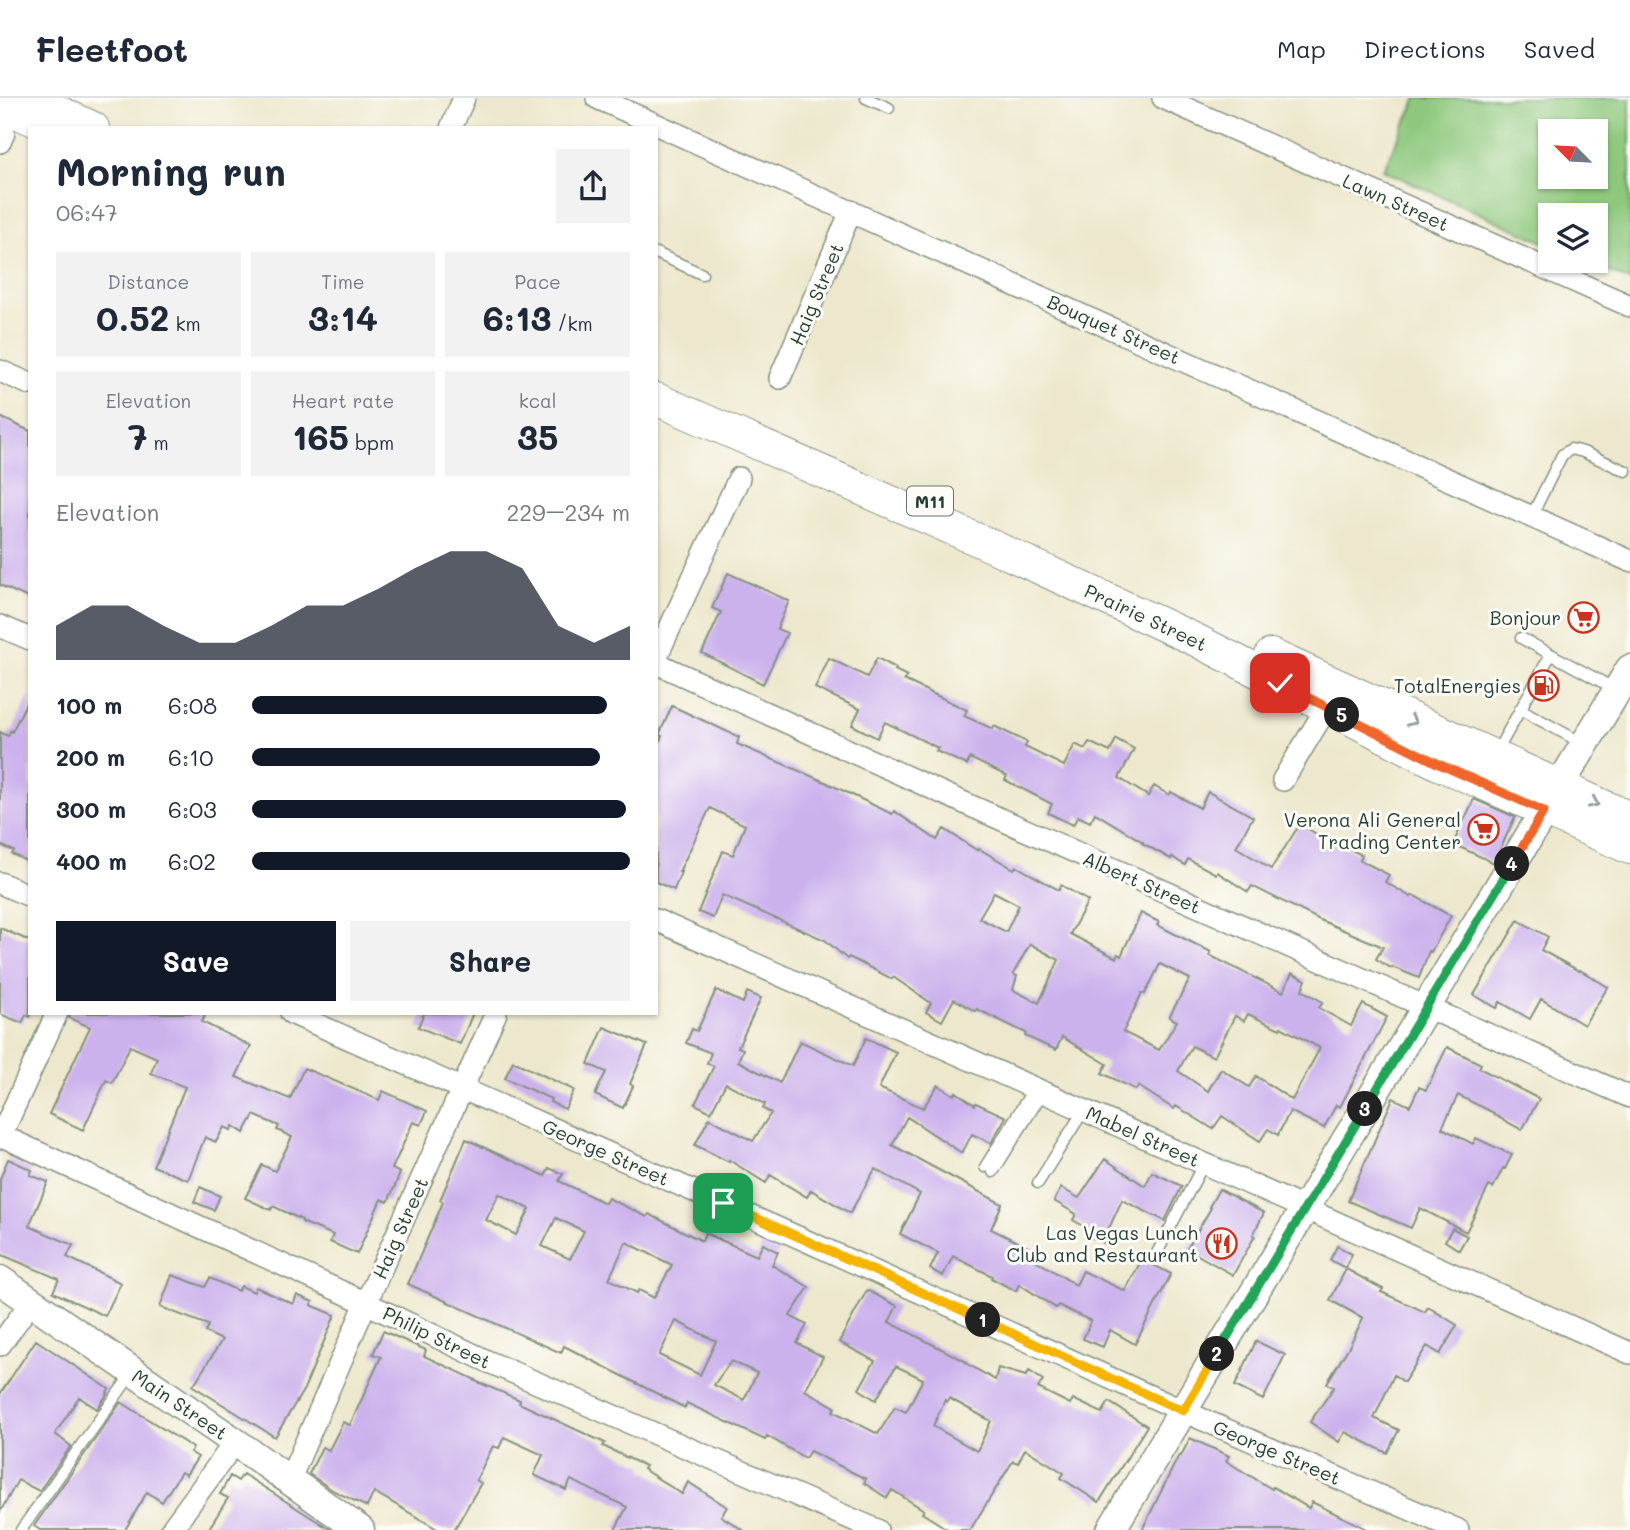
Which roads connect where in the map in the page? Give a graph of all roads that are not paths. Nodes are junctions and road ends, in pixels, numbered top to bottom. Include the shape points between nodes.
1 (29, 98) edge
2 (464, 98) edge
3 (597, 98) edge
4 (866, 98) edge
5 (1163, 98) edge
6 (889, 108) dead end
7 (89, 126) edge
8 (452, 126) edge
9 (1, 127) edge
10 (28, 128) edge
11 (851, 211) junction
12 (658, 254) edge
13 (702, 274) dead end
14 (1630, 306) edge
15 (0, 371) edge
16 (780, 378) dead end
17 (658, 381) edge
18 (28, 383) edge
19 (658, 400) edge
20 (1626, 471) dead end
21 (738, 478) dead end
22 (1531, 517) junction
23 (1630, 561) edge
24 (0, 626) edge
25 (28, 638) edge
26 (1521, 638) dead end
27 (658, 653) edge
28 (1550, 654) junction
29 (658, 664) edge
30 (1623, 680) edge
31 (1326, 707) junction
32 (1520, 709) junction
33 (1584, 744) junction
34 (1494, 758) junction
35 (1283, 780) dead end
36 (1551, 799) junction
37 (1630, 818) edge
38 (1630, 848) edge
39 (0, 883) edge
40 (28, 895) edge
41 (658, 921) edge
42 (1426, 1007) junction
43 (56, 1015) edge
44 (296, 1015) edge
45 (495, 1015) edge
46 (463, 1089) junction
47 (1039, 1090) junction
48 (1630, 1097) edge
49 (1084, 1110) junction
50 (0, 1136) edge
51 (1204, 1163) junction
52 (989, 1170) dead end
53 (1038, 1183) dead end
54 (1305, 1208) junction
55 (1157, 1253) dead end
56 (0, 1280) edge
57 (31, 1302) junction
58 (366, 1303) junction
59 (0, 1345) edge
60 (1630, 1353) edge
61 (133, 1372) junction
62 (1183, 1411) junction
63 (235, 1442) junction
64 (289, 1481) junction
65 (21, 1530) edge
66 (172, 1530) edge
67 (360, 1530) edge
68 (877, 1530) edge
69 (1111, 1530) edge
70 (1458, 1530) edge

1 - 7 main road
2 - 8 street
3 - 11 street, Bouquet Street
4 - 6 lane
5 - 14 street, Lawn Street
9 - 10 main road
11 - 16 street, Haig Street
11 - 22 street, Bouquet Street
12 - 13 lane
15 - 18 street
17 -> 34 main road, Prairie Street / M11
19 - 31 main road, Prairie Street / M11 via 1198,641
20 - 22 lane via 1571,449 1562,455
21 - 27 street
22 - 23 street, Bouquet Street
24 - 25 street
26 - 28 lane
28 - 30 lane
28 - 32 lane
29 - 42 street, Albert Street
30 - 33 main road
31 - 35 street
31 - 36 main road, Prairie Street / M11 via 1441,765
32 - 33 lane
32 - 34 lane
33 - 36 main road
34 - 36 main road, Prairie Street / M11
36 -> 37 main road, Prairie Street / M11
36 - 38 main road, Prairie Street / M11
36 - 42 main road
39 - 40 street
41 - 47 street, Mabel Street
42 - 48 street, Albert Street
42 - 54 main road
43 - 50 street
44 - 46 street, George Street
45 - 46 street, Haig Street
46 - 58 street, Haig Street
46 - 62 street, George Street
47 - 49 street, Mabel Street
47 - 52 lane
49 - 51 street, Mabel Street
49 - 53 lane
50 - 58 street, Philip Street
51 - 54 street, Mabel Street
51 - 55 lane
54 - 60 street, Mabel Street
54 - 62 main road
56 - 57 main road, Main Street
57 - 59 street
57 - 61 main road, Main Street
58 - 64 street, Haig Street
58 - 68 street, Philip Street via 489,1362
61 - 63 main road, Main Street
61 - 65 lane
62 - 69 main road
62 - 70 street, George Street
63 - 64 main road, Main Street
63 - 66 street
64 - 67 main road, Main Street via 334,1518

